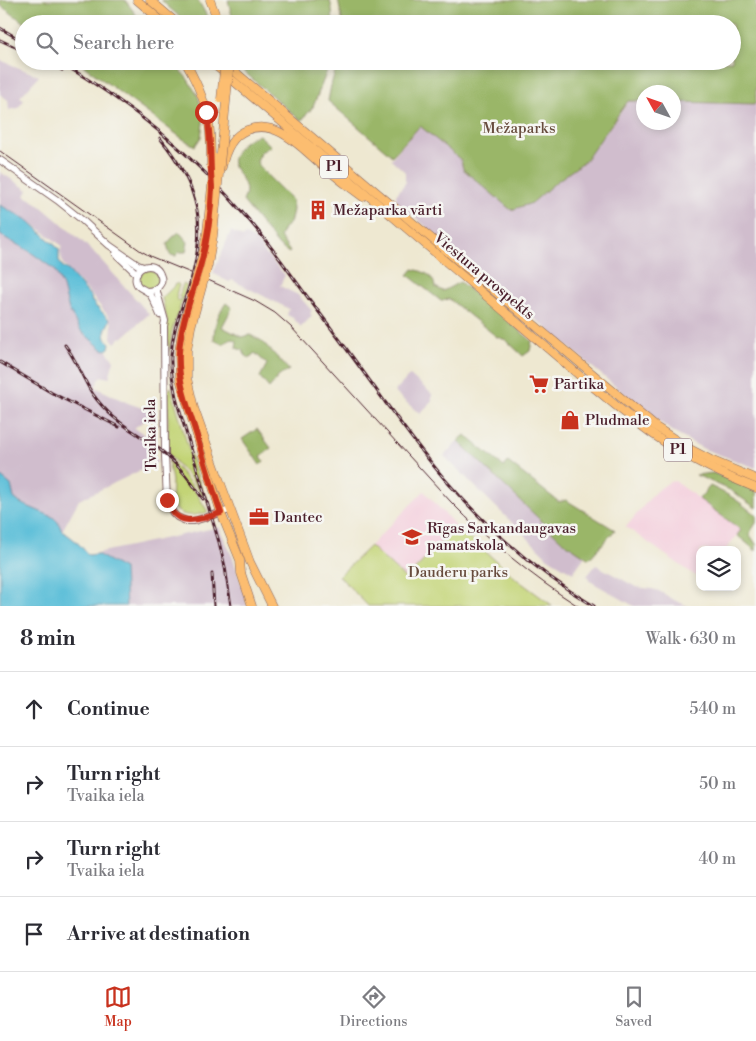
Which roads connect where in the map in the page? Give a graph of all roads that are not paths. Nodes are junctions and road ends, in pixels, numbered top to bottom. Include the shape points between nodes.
1 (137, 0) edge
2 (210, 0) edge
3 (215, 0) edge
4 (153, 2) edge
5 (150, 15) edge
6 (154, 15) edge
7 (168, 15) edge
8 (216, 15) edge
9 (222, 15) edge
10 (189, 70) edge
11 (221, 70) edge
12 (223, 70) edge
13 (229, 70) edge
14 (234, 70) edge
15 (0, 160) edge
16 (220, 174) junction
17 (212, 187) junction
18 (383, 208) junction
19 (109, 245) junction
20 (143, 267) junction
21 (137, 274) junction
22 (157, 288) junction
23 (147, 291) junction
24 (164, 326) junction
25 (611, 396) junction
26 (213, 475) junction
27 (756, 479) edge
28 (756, 488) edge
29 (230, 510) junction
30 (221, 513) junction
31 (252, 606) edge
32 (272, 606) edge

1 - 5 main road
1 - 6 main road
2 - 8 main road
3 - 9 main road
4 - 7 main road
10 - 17 main road, bridge via 201,94 209,124
11 - 18 main road, Viestura prospekts / P1
12 - 17 main road, bridge
13 - 16 main road, bridge
14 - 25 main road, Viestura prospekts / P1
15 - 19 street, Tvaika iela via 70,210
16 - 18 main road, bridge via 224,157 236,138 244,131 264,127 290,138 347,186 373,205
16 - 26 main road, bridge via 211,250 188,339 186,364 194,408
17 - 26 main road, bridge via 207,232 182,330 179,365 186,402
18 - 25 main road, Viestura prospekts / P1
19 - 20 street, Tvaika iela
19 - 21 street, Tvaika iela
20 - 21 street
20 - 22 street, Tvaika iela via 159,270 161,280
21 - 23 street, Tvaika iela via 138,287
22 - 23 street
22 - 24 street, Tvaika iela
23 - 24 street, Tvaika iela
24 - 30 street, Tvaika iela via 168,503 177,517 186,521
25 - 27 main road, Viestura prospekts / P1 via 690,449
25 - 28 main road, Viestura prospekts / P1 via 657,437 709,468
26 - 29 main road
26 - 30 main road
29 - 30 street
29 - 32 main road via 250,562
30 - 31 main road via 240,560

